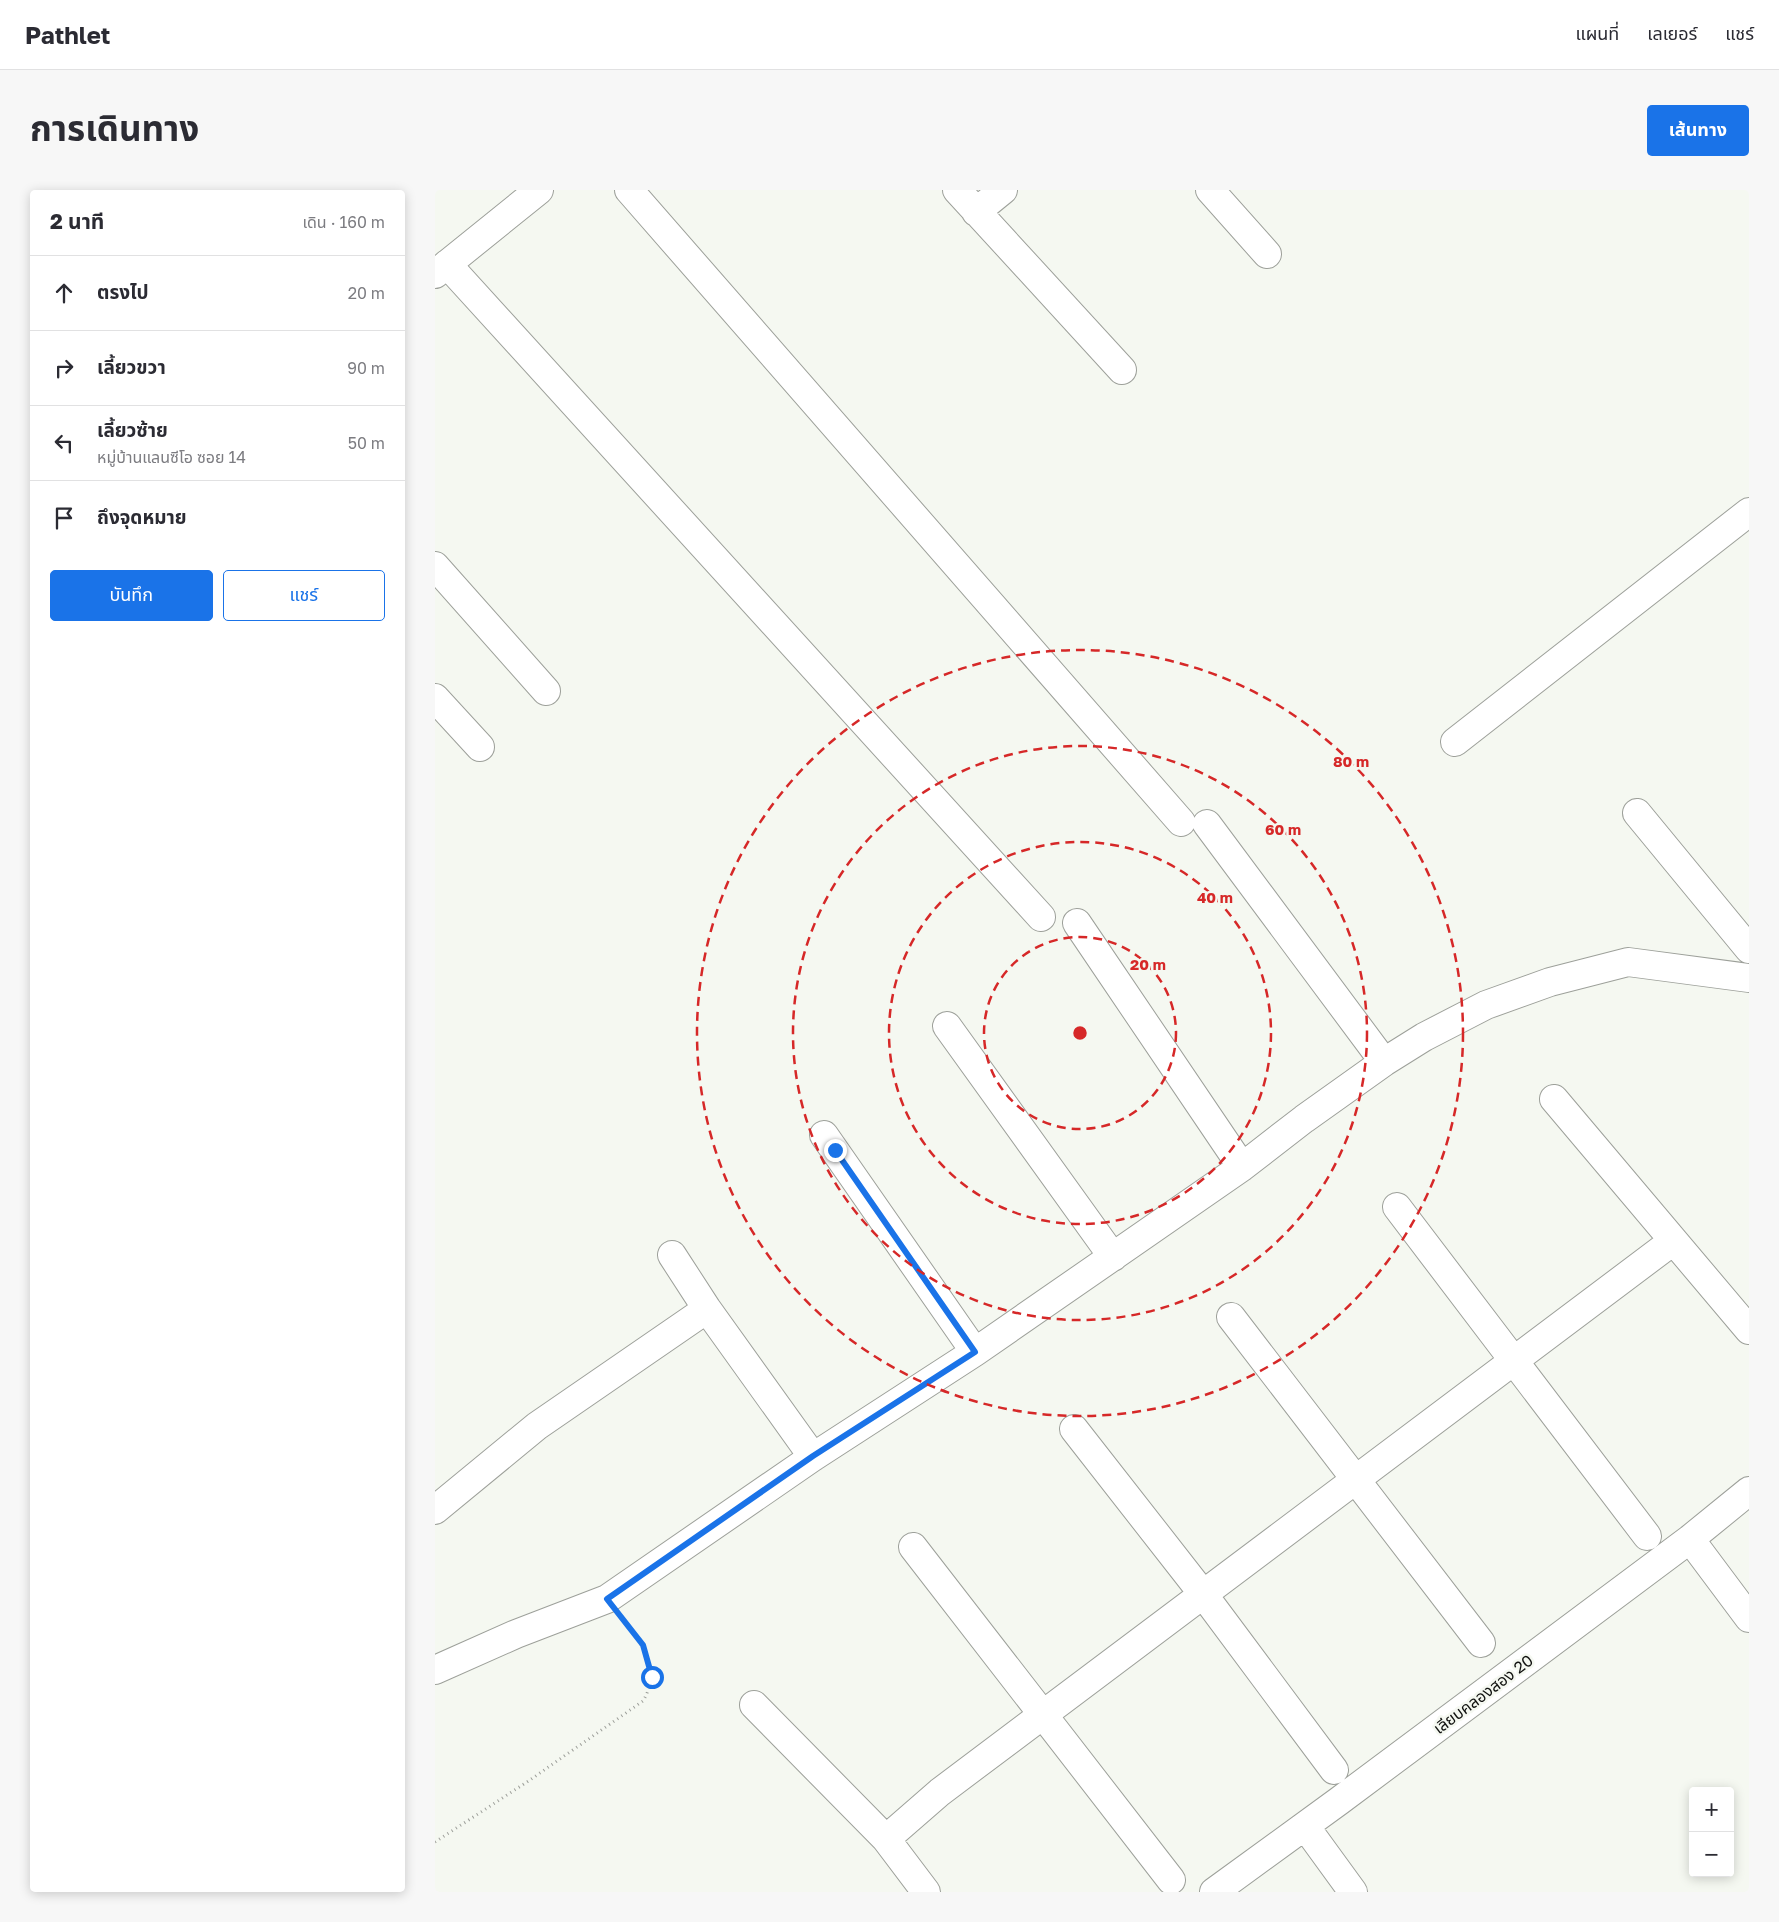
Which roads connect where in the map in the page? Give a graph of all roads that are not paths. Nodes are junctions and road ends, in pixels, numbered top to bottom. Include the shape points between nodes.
1 (539, 190) edge
2 (629, 190) edge
3 (957, 190) edge
4 (1003, 190) edge
5 (1210, 190) edge
6 (976, 212) junction
7 (1267, 254) dead end
8 (441, 269) edge
9 (1122, 370) dead end
10 (1749, 512) edge
11 (435, 566) edge
12 (546, 691) dead end
13 (435, 698) edge
14 (1455, 742) dead end
15 (480, 747) dead end
16 (1637, 813) dead end
17 (1041, 917) dead end
18 (1077, 924) dead end
19 (1749, 949) edge
20 (1749, 978) edge
21 (947, 1026) dead end
22 (1384, 1062) junction
23 (1554, 1099) dead end
24 (824, 1135) dead end
25 (1242, 1167) junction
26 (1397, 1206) dead end
27 (1673, 1241) junction
28 (672, 1255) dead end
29 (1113, 1257) junction
30 (707, 1309) junction
31 (1231, 1317) dead end
32 (1749, 1330) edge
33 (975, 1352) junction
34 (1514, 1361) junction
35 (1074, 1430) dead end
36 (813, 1456) junction
37 (1357, 1479) junction
38 (1749, 1491) edge
39 (435, 1510) edge
40 (1647, 1536) dead end
41 (1690, 1539) junction
42 (913, 1547) dead end
43 (1203, 1594) junction
44 (1749, 1618) edge
45 (1481, 1643) dead end
46 (435, 1670) edge
47 (753, 1705) dead end
48 (1043, 1715) junction
49 (1334, 1770) dead end
50 (1305, 1826) junction
51 (886, 1839) junction
52 (1171, 1880) dead end
53 (925, 1892) edge
54 (1214, 1892) edge
55 (1353, 1892) edge

1 - 8 street
2 - 22 street via 1194,823
3 - 6 street
4 - 6 street
5 - 7 street
6 - 9 street
8 - 17 street
10 - 14 street
11 - 12 street
13 - 15 street
16 - 19 street
18 - 25 street
20 - 22 street via 1628,962 1550,982 1486,1005
21 - 29 street
22 - 25 street
23 - 27 street
24 - 33 street
25 - 29 street
26 - 34 street
27 - 32 street
27 - 34 street
28 - 30 street
29 - 33 street
30 - 36 street
30 - 39 street via 537,1426
31 - 37 street
33 - 36 street
34 - 37 street
34 - 40 street
35 - 43 street
36 - 46 street via 607,1599
37 - 43 street
37 - 45 street
38 - 41 street, เลียบคลองสอง 20
41 - 44 street
41 - 50 street, เลียบคลองสอง 20
42 - 48 street
43 - 48 street
43 - 49 street
47 - 51 street
48 - 51 street via 940,1792
48 - 52 street
50 - 54 street, เลียบคลองสอง 20
50 - 55 street
51 - 53 street

